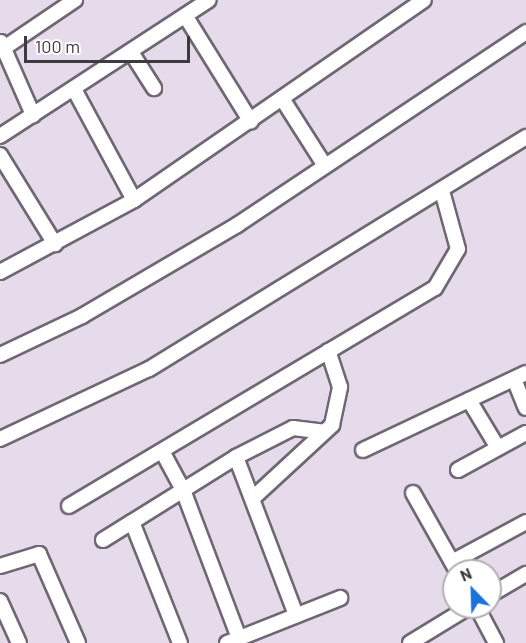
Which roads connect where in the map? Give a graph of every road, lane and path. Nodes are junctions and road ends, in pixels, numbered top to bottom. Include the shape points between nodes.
1 (75, 0) edge
2 (209, 0) edge
3 (424, 0) edge
4 (186, 17) junction
5 (526, 32) edge
6 (2, 44) edge
7 (131, 52) junction
8 (5, 64) edge
9 (154, 88) dead end
10 (74, 89) junction
11 (283, 100) junction
12 (33, 115) junction
13 (251, 122) junction
14 (0, 136) edge
15 (526, 137) edge
16 (0, 155) edge
17 (325, 166) junction
18 (442, 191) junction
19 (134, 200) junction
20 (55, 244) junction
21 (0, 272) edge
22 (328, 351) junction
23 (0, 355) edge
24 (520, 376) edge
25 (469, 400) junction
26 (526, 408) edge
27 (324, 432) junction
28 (526, 433) edge
29 (0, 439) edge
30 (498, 448) junction
31 (363, 450) dead end
32 (162, 451) junction
33 (236, 457) junction
34 (458, 470) dead end
35 (183, 490) junction
36 (413, 493) dead end
37 (253, 498) junction
38 (69, 506) dead end
39 (132, 522) junction
40 (526, 522) edge
41 (103, 540) dead end
42 (451, 559) edge
43 (466, 559) edge
44 (0, 566) edge
45 (526, 574) edge
46 (502, 588) edge
47 (340, 598) dead end
48 (0, 600) edge
49 (296, 615) junction
50 (449, 619) edge
51 (483, 619) edge
52 (6, 631) edge
53 (233, 641) edge
54 (19, 643) edge
55 (78, 643) edge
56 (180, 643) edge
57 (410, 643) edge
58 (496, 643) edge

1 - 6 street
2 - 4 street
3 - 11 street
4 - 7 street
4 - 13 street
5 - 17 street
6 - 8 street
7 - 9 street
7 - 10 street
8 - 12 street
10 - 12 street
10 - 19 street
11 - 13 street
11 - 17 street
12 - 14 street
13 - 19 street
15 - 18 street
16 - 20 street
17 - 23 street via 237,225 82,316
18 - 22 street via 458,249 435,288
18 - 29 street via 149,369
19 - 20 street
20 - 21 street
22 - 27 street via 340,387 332,425
22 - 32 street
24 - 25 street
24 - 26 street
25 - 30 street
25 - 31 street
27 - 33 street via 293,428
27 - 37 street
28 - 30 street
30 - 34 street
32 - 35 street
32 - 38 street
33 - 35 street
33 - 37 street
35 - 39 street
35 - 53 street
36 - 42 street
37 - 49 street
39 - 41 street
39 - 56 street
40 - 43 street
44 - 55 street via 39,554
45 - 46 street
47 - 49 street
48 - 52 street
49 - 53 street
50 - 57 street
51 - 58 street
52 - 54 street

